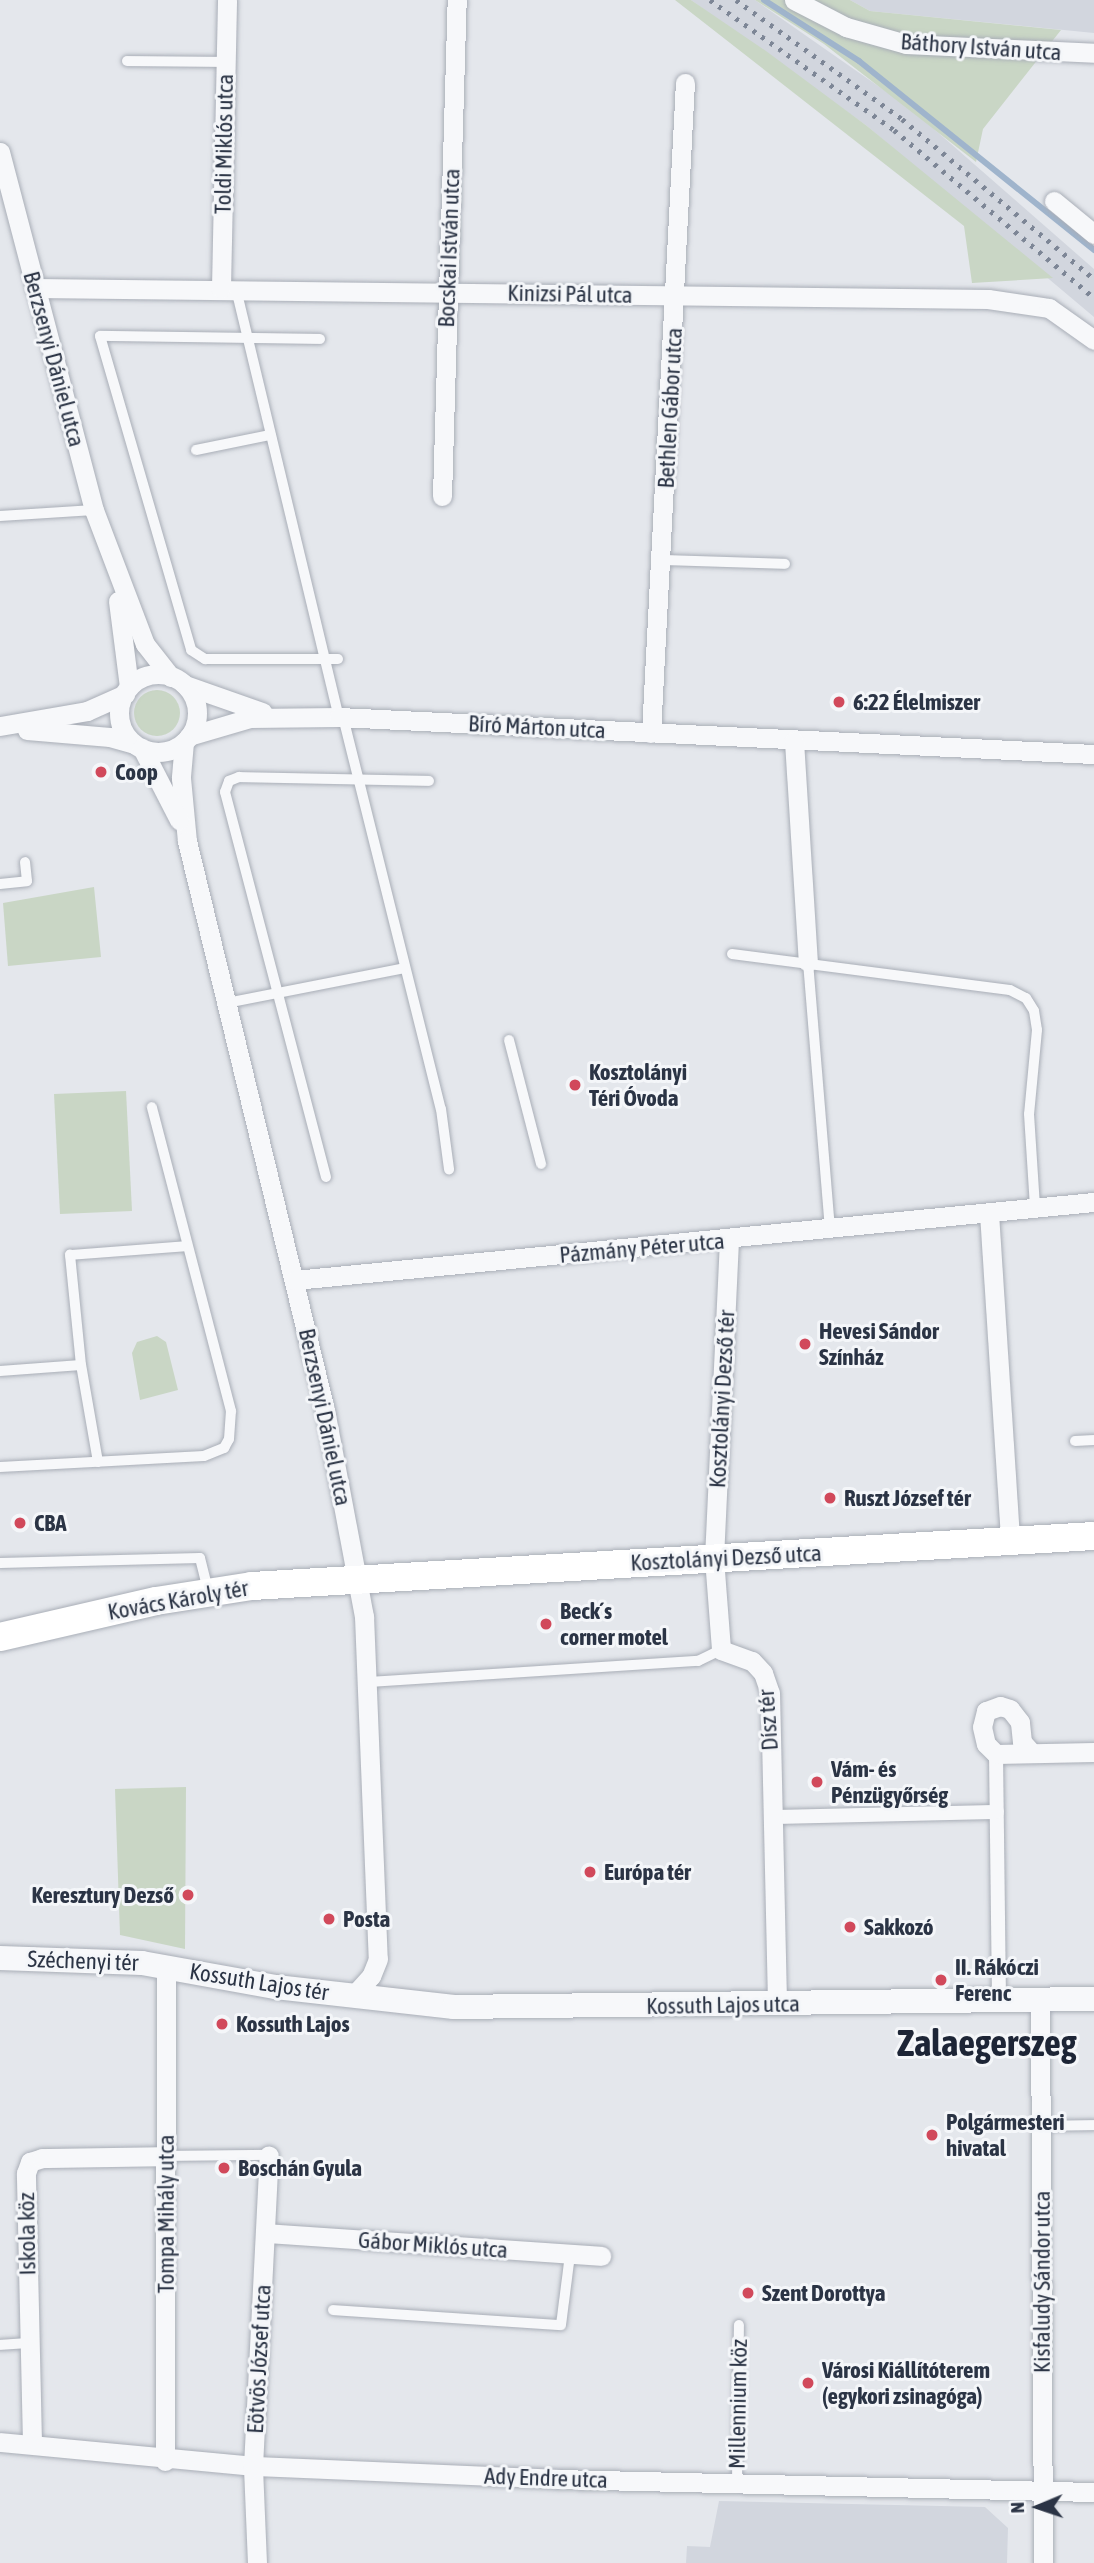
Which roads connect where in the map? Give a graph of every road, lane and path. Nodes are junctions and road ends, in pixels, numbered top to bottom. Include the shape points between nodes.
1 (228, 0) edge
2 (457, 0) edge
3 (794, 0) edge
4 (1094, 53) edge
5 (127, 61) dead end
6 (226, 62) junction
7 (685, 83) dead end
8 (0, 152) edge
9 (1054, 201) dead end
10 (1094, 234) edge
11 (35, 288) junction
12 (228, 288) junction
13 (447, 292) junction
14 (677, 296) junction
15 (247, 339) junction
16 (320, 339) dead end
17 (1094, 340) edge
18 (270, 435) junction
19 (196, 450) dead end
20 (442, 496) dead end
21 (94, 510) junction
22 (0, 516) edge
23 (661, 560) junction
24 (785, 564) dead end
25 (112, 566) junction
26 (326, 659) junction
27 (338, 660) dead end
28 (177, 680) junction
29 (127, 691) junction
30 (280, 716) junction
31 (341, 717) junction
32 (5, 726) edge
33 (651, 733) junction
34 (186, 739) junction
35 (794, 741) junction
36 (138, 746) junction
37 (1094, 754) edge
38 (357, 780) junction
39 (429, 782) dead end
40 (187, 841) junction
41 (25, 862) dead end
42 (0, 884) edge
43 (732, 954) dead end
44 (808, 962) junction
45 (405, 968) junction
46 (278, 997) junction
47 (227, 1003) junction
48 (509, 1040) dead end
49 (152, 1107) dead end
50 (541, 1164) dead end
51 (449, 1169) dead end
52 (326, 1177) dead end
53 (1094, 1202) edge
54 (1035, 1208) junction
55 (989, 1213) junction
56 (830, 1231) junction
57 (729, 1240) junction
58 (187, 1246) junction
59 (295, 1280) junction
60 (81, 1365) junction
61 (0, 1371) edge
62 (1094, 1440) edge
63 (1075, 1441) dead end
64 (98, 1462) junction
65 (0, 1467) edge
66 (1094, 1536) edge
67 (1010, 1541) junction
68 (714, 1558) junction
69 (0, 1563) edge
70 (359, 1578) junction
71 (208, 1592) junction
72 (0, 1637) edge
73 (722, 1650) junction
74 (369, 1682) junction
75 (1094, 1752) edge
76 (1032, 1753) junction
77 (996, 1754) junction
78 (997, 1812) junction
79 (772, 1817) junction
80 (0, 1958) edge
81 (166, 1967) junction
82 (352, 1997) junction
83 (1040, 2000) junction
84 (1094, 2000) edge
85 (999, 2001) junction
86 (777, 2004) junction
87 (1094, 2125) edge
88 (1042, 2126) junction
89 (269, 2155) joint
90 (166, 2157) junction
91 (266, 2233) junction
92 (570, 2255) junction
93 (601, 2256) dead end
94 (333, 2310) dead end
95 (739, 2325) dead end
96 (30, 2343) junction
97 (0, 2345) edge
98 (0, 2442) edge
99 (32, 2443) junction
100 (165, 2461) junction
101 (254, 2466) junction
102 (737, 2483) junction
103 (1042, 2491) junction
104 (1094, 2492) edge
105 (257, 2563) edge
106 (1043, 2563) edge

1 - 6 street, Toldi Miklós utca
2 - 13 street, Bocskai István utca
3 - 4 street, Báthory István utca via 846,27 906,44
5 - 6 lane
6 - 12 street, Toldi Miklós utca
7 - 14 street, Bethlen Gábor utca
8 - 11 street, Berzsenyi Dániel utca
9 - 10 street
11 - 12 street, Kinizsi Pál utca
11 - 21 street, Berzsenyi Dániel utca
12 - 13 street, Kinizsi Pál utca
12 - 15 lane
13 - 14 street, Kinizsi Pál utca
13 - 20 street, Bocskai István utca
14 - 17 street, Kinizsi Pál utca via 1013,301 1061,313
14 - 23 street, Bethlen Gábor utca
15 - 16 lane
15 - 18 lane
15 - 26 lane via 100,336 191,650 205,659
18 - 19 lane
18 - 26 lane
21 - 22 lane
21 - 25 street, Berzsenyi Dániel utca
23 - 24 lane
23 - 33 street, Bethlen Gábor utca
25 - 28 street, Berzsenyi Dániel utca via 145,644
25 - 29 street, Berzsenyi Dániel utca
26 - 27 lane
26 - 31 lane
28 - 29 street via 152,675
28 - 30 street, Bíró Márton utca via 223,701
28 - 34 street via 196,709
29 - 32 street via 87,711
29 - 36 street via 121,725
30 - 31 street, Bíró Márton utca
30 - 34 street, Bíró Márton utca via 228,721
31 - 33 street, Bíró Márton utca
31 - 38 lane
32 - 36 street
33 - 35 street, Bíró Márton utca
34 - 36 street via 160,752
34 - 40 street, Berzsenyi Dániel utca via 181,778
35 - 37 street, Bíró Márton utca
35 - 44 street
36 - 40 street, Berzsenyi Dániel utca
38 - 39 lane
38 - 45 lane
38 - 46 lane via 239,777 229,782 225,792
40 - 47 street, Berzsenyi Dániel utca
41 - 42 lane via 27,881
43 - 44 lane
44 - 54 lane via 1010,990 1026,998 1037,1030 1029,1114
44 - 56 lane
45 - 46 lane
45 - 51 lane via 441,1108
46 - 47 lane
46 - 52 lane
47 - 59 street, Berzsenyi Dániel utca
48 - 50 lane
49 - 58 lane
53 - 54 street, Pázmány Péter utca
54 - 55 street, Pázmány Péter utca
55 - 56 street, Pázmány Péter utca
55 - 67 street
56 - 57 street, Pázmány Péter utca
57 - 59 street, Pázmány Péter utca
57 - 68 street, Kosztolányi Dezső tér
58 - 60 lane via 70,1255
58 - 64 lane via 231,1411 229,1439 214,1454
59 - 70 street, Berzsenyi Dániel utca
60 - 61 lane
60 - 64 lane
62 - 63 lane
64 - 65 lane
66 - 67 main road, Kosztolányi Dezső utca
67 - 68 main road, Kosztolányi Dezső utca
68 - 70 main road, Kosztolányi Dezső utca
68 - 73 street, Kosztolányi Dezső tér
69 - 71 lane via 200,1558
70 - 71 main road, Kovács Károly tér
70 - 74 street, Berzsenyi Dániel utca
71 - 72 main road, Kovács Károly tér
73 - 74 lane via 698,1661
73 - 79 street, Dísz tér via 752,1661 767,1682
74 - 82 street, Berzsenyi Dániel utca via 378,1959 372,1976
75 - 76 street
76 - 77 street
76 - 77 street via 1021,1742 1020,1722 1010,1709 1000,1706 986,1711 982,1727 986,1744
77 - 78 street
78 - 79 street
78 - 85 street
79 - 86 street, Dísz tér
80 - 81 street, Széchenyi tér
81 - 82 street, Kossuth Lajos tér
81 - 90 street, Tompa Mihály utca
82 - 86 street, Kossuth Lajos utca via 454,2007
83 - 84 street, Kossuth Lajos utca
83 - 85 street, Kossuth Lajos utca
83 - 88 street, Kisfaludy Sándor utca
85 - 86 street, Kossuth Lajos utca
87 - 88 lane
88 - 103 street, Kisfaludy Sándor utca
89 - 90 lane
89 - 91 street, Eötvös József utca
90 - 96 street, Iskola köz via 42,2158 30,2162 26,2173
90 - 100 street, Tompa Mihály utca
91 - 92 street, Gábor Miklós utca
91 - 101 street, Eötvös József utca
92 - 93 street, Gábor Miklós utca
92 - 94 lane via 561,2325
95 - 102 lane, Millennium köz
96 - 97 lane
96 - 99 street, Iskola köz
98 - 99 street, Ady Endre utca
99 - 100 street, Ady Endre utca
100 - 101 street, Ady Endre utca
101 - 102 street, Ady Endre utca
101 - 105 street, Eötvös József utca
102 - 103 street, Ady Endre utca
103 - 104 street, Ady Endre utca
103 - 106 street, Kisfaludy Sándor utca

